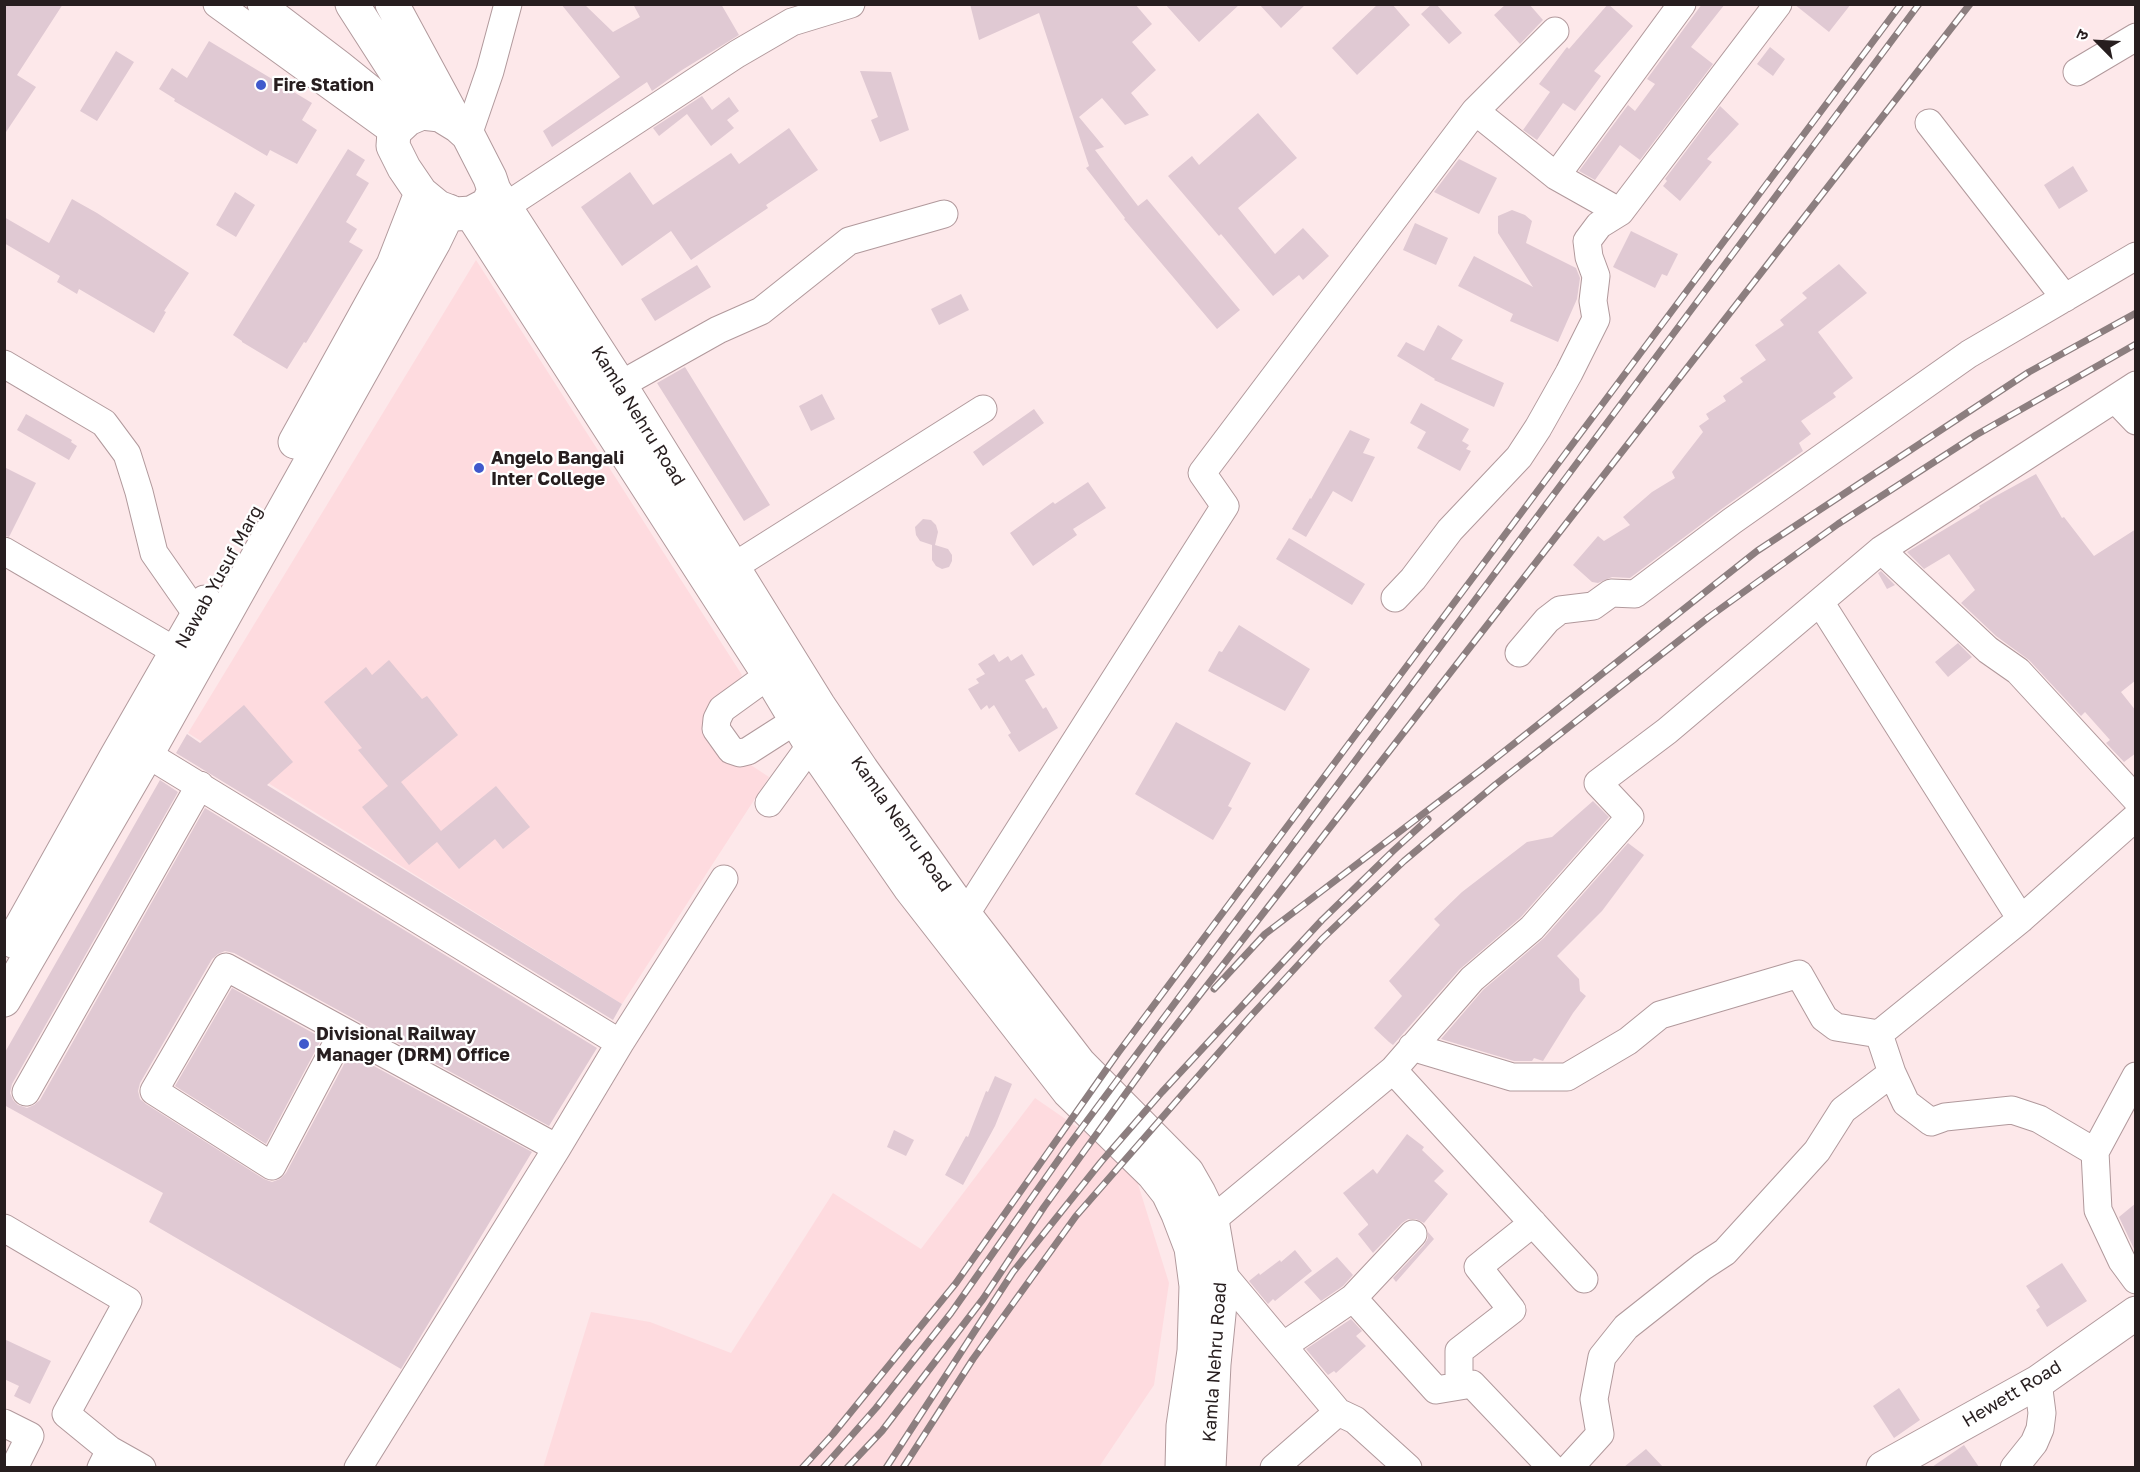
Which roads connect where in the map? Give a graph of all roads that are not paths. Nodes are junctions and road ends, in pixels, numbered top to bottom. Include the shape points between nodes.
1 (217, 4) edge
2 (261, 4) edge
3 (352, 4) edge
4 (392, 4) edge
5 (508, 4) edge
6 (851, 4) edge
7 (1682, 4) edge
8 (1778, 4) edge
9 (1555, 31) dead end
10 (2136, 37) edge
11 (2077, 72) dead end
12 (1475, 111) junction
13 (408, 121) junction
14 (1929, 123) dead end
15 (463, 130) junction
16 (1556, 176) junction
17 (421, 193) junction
18 (500, 198) junction
19 (460, 212) junction
20 (1620, 212) junction
21 (944, 214) dead end
22 (2136, 256) edge
23 (2065, 297) junction
24 (4, 364) edge
25 (620, 385) junction
26 (2126, 392) edge
27 (983, 409) dead end
28 (2136, 422) edge
29 (1881, 550) junction
30 (4, 551) edge
31 (733, 567) junction
32 (1395, 598) dead end
33 (1820, 602) junction
34 (198, 616) junction
35 (177, 652) junction
36 (1519, 653) dead end
37 (769, 675) junction
38 (808, 724) junction
39 (147, 754) junction
40 (850, 778) junction
41 (200, 785) junction
42 (2136, 799) edge
43 (769, 803) dead end
44 (2136, 817) edge
45 (724, 879) dead end
46 (965, 915) junction
47 (2021, 919) junction
48 (4, 955) edge
49 (4, 1000) edge
50 (343, 1032) junction
51 (1879, 1034) junction
52 (620, 1043) junction
53 (1412, 1047) junction
54 (1393, 1070) junction
55 (1892, 1073) junction
56 (2136, 1077) edge
57 (26, 1092) dead end
58 (557, 1148) junction
59 (2095, 1152) junction
60 (1212, 1220) junction
61 (1533, 1224) junction
62 (4, 1228) edge
63 (1413, 1234) dead end
64 (1221, 1272) junction
65 (1584, 1279) dead end
66 (2136, 1280) edge
67 (1353, 1298) junction
68 (2136, 1313) edge
69 (1283, 1346) junction
70 (2038, 1382) junction
71 (1459, 1386) junction
72 (1338, 1412) junction
73 (4, 1423) edge
74 (106, 1459) edge
75 (1186, 1465) edge
76 (14, 1467) edge
77 (142, 1467) edge
78 (358, 1467) edge
79 (1274, 1467) edge
80 (1408, 1467) edge
81 (1552, 1467) edge
82 (1569, 1467) edge
83 (1883, 1467) edge
84 (2014, 1467) edge

1 - 13 street
2 - 13 street
3 - 13 main road
4 - 15 main road
5 - 15 street via 490,70
6 - 18 street via 792,22
7 - 16 street
8 - 20 street
9 - 12 street
10 - 11 street
12 - 16 street
12 - 46 street via 1202,473 1225,506
13 - 15 main road via 440,115
13 - 17 main road via 393,146
14 - 23 street
15 - 18 main road, Kamla Nehru Road
16 - 20 street
17 - 19 main road via 438,207
17 - 34 main road, Nawab Yusuf Marg via 393,265
18 - 19 main road
18 - 25 main road, Kamla Nehru Road
19 - 37 main road, Kamla Nehru Road
19 - 39 main road via 434,242
20 - 32 street via 1599,225 1587,241 1596,276 1596,319 1538,428 1519,457 1450,530
21 - 25 street via 849,240 761,311 718,330
22 - 23 street
23 - 36 street via 1969,354 1635,594 1611,593 1593,606 1560,610
24 - 34 street via 104,423 127,454 154,553
25 - 31 main road, Kamla Nehru Road
26 - 28 street
26 - 29 street
27 - 31 street
29 - 33 street
29 - 42 street via 1988,650 2018,671
30 - 35 street
31 - 38 main road, Kamla Nehru Road
33 - 47 street
33 - 53 street via 1599,783 1630,817 1532,928 1472,979
34 - 35 main road, Nawab Yusuf Marg
35 - 48 main road, Nawab Yusuf Marg
37 - 38 main road, Kamla Nehru Road
37 - 38 street via 722,709 716,729 731,750 748,751
38 - 40 main road, Kamla Nehru Road
38 - 43 street
39 - 41 street
39 - 49 main road
40 - 46 main road, Kamla Nehru Road
40 - 75 main road, Kamla Nehru Road via 910,888 1069,1092 1153,1174 1173,1203 1191,1248 1196,1286 1194,1351 1184,1426
41 - 52 street
41 - 57 street
44 - 47 street
45 - 52 street
46 - 60 main road, Kamla Nehru Road via 1079,1063 1187,1172
47 - 51 street
50 - 50 street via 226,967 154,1091 272,1166
50 - 58 street
51 - 53 street via 1836,1027 1824,1018 1799,974 1660,1015 1619,1046 1567,1077 1512,1077
51 - 55 street
52 - 58 street
53 - 54 street
54 - 60 street
54 - 61 street
55 - 59 street via 1906,1103 1931,1122 2012,1110 2039,1119
55 - 82 street via 1843,1110 1817,1151 1725,1252 1626,1327 1602,1357 1594,1399 1600,1434
56 - 59 street
58 - 78 street
59 - 66 street via 2098,1210 2122,1261
60 - 64 main road, Kamla Nehru Road
61 - 65 street
61 - 71 street via 1478,1267 1512,1310 1459,1351
62 - 74 street via 128,1301 66,1414
63 - 67 street
64 - 69 street
64 - 75 main road, Kamla Nehru Road via 1214,1364
67 - 69 street
67 - 71 street via 1436,1390
68 - 70 main road, Hewett Road
69 - 72 street
70 - 83 main road, Hewett Road
70 - 84 street via 2040,1429
71 - 81 street via 1472,1384
72 - 79 street
72 - 80 street via 1355,1420
73 - 76 street via 30,1436
74 - 77 street

